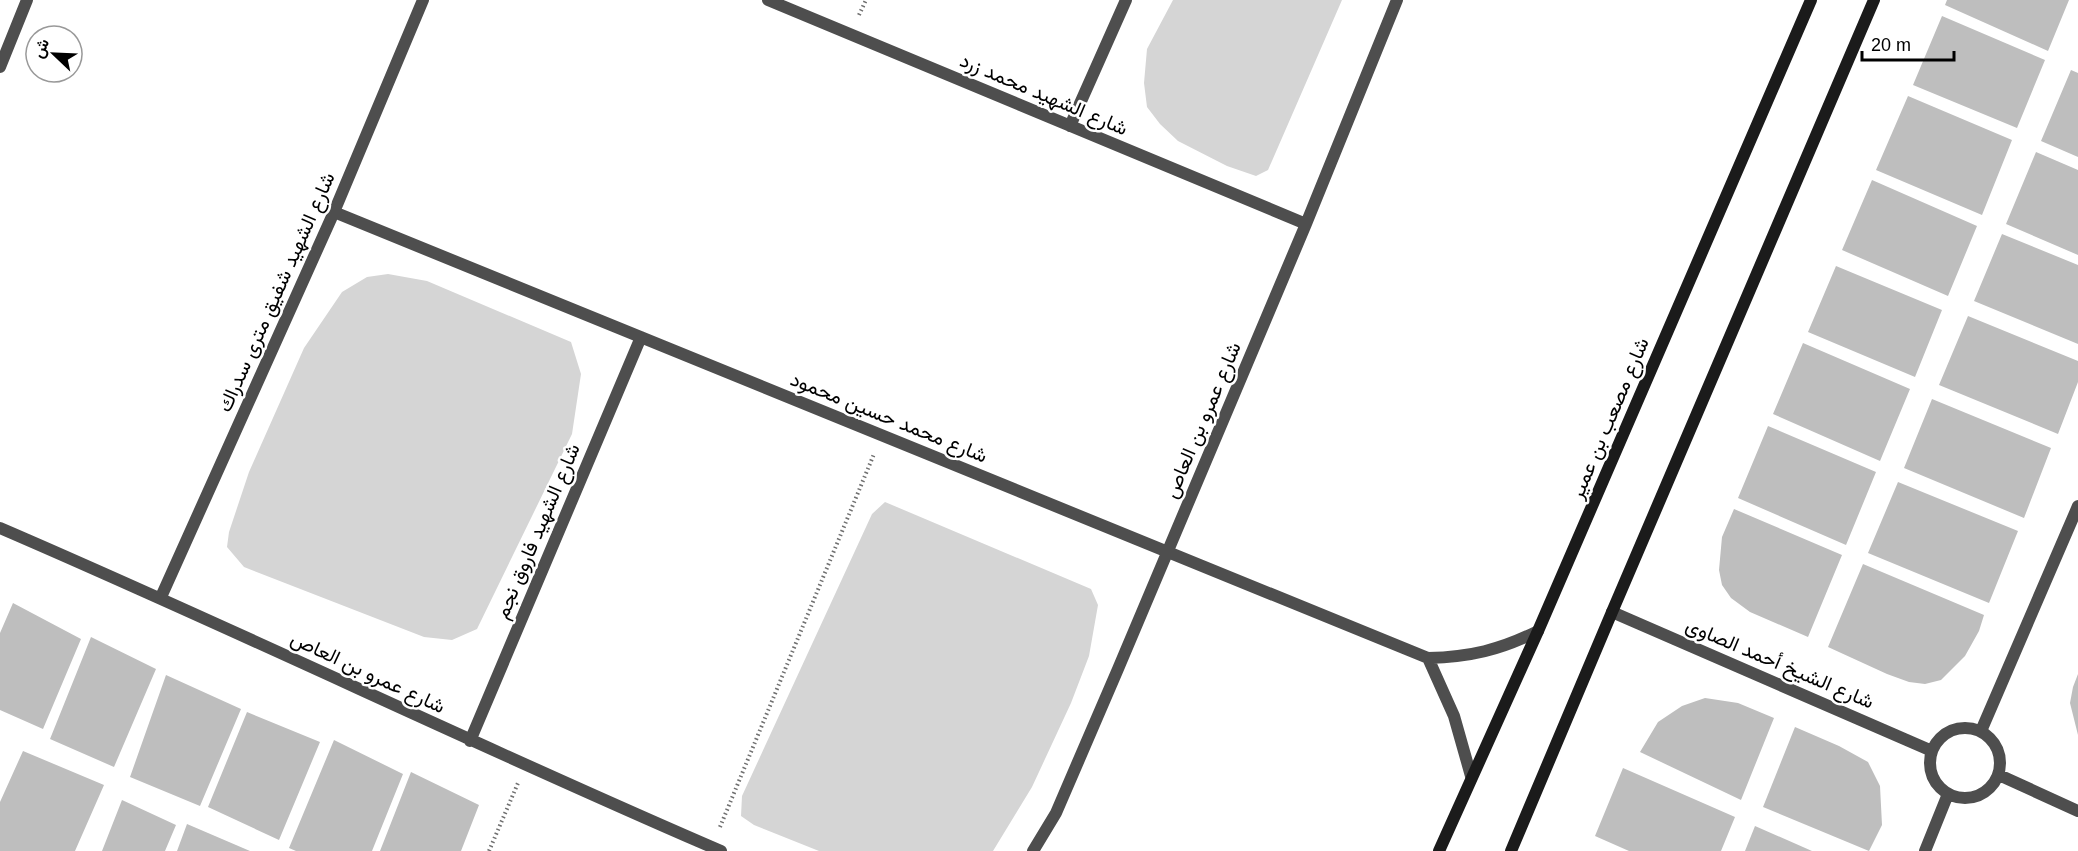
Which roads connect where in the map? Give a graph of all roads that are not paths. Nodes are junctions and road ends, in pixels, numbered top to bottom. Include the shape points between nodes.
1 (27, 0) edge
2 (423, 0) edge
3 (768, 0) edge
4 (1126, 0) edge
5 (1397, 0) edge
6 (1811, 0) edge
7 (1874, 0) edge
8 (0, 67) edge
9 (1070, 126) junction
10 (334, 212) junction
11 (1306, 224) junction
12 (641, 337) junction
13 (2078, 506) edge
14 (0, 528) edge
15 (1167, 552) junction
16 (161, 597) junction
17 (1612, 612) junction
18 (1538, 631) junction
19 (1428, 658) junction
20 (1980, 731) junction
21 (470, 741) junction
22 (1932, 751) junction
23 (1999, 775) junction
24 (1471, 776) junction
25 (1948, 794) junction
26 (2078, 811) edge
27 (716, 849) edge
28 (1033, 851) edge
29 (1438, 851) edge
30 (1511, 851) edge
31 (1925, 851) edge

1 - 8 street
2 - 10 street, شارع الشهيد شفيق مترى سدراك
3 - 9 street, شارع الشهيد محمد زرد
4 - 9 street
5 - 11 street, شارع عمرو بن العاص
6 - 18 street, شارع مصعب بن عمير
7 - 17 street
9 - 11 street, شارع الشهيد محمد زرد
10 - 12 street, شارع محمد حسين محمود
10 - 16 street, شارع الشهيد شفيق مترى سدراك
11 - 15 street, شارع عمرو بن العاص
12 - 15 street, شارع محمد حسين محمود
12 - 21 street, شارع الشهيد فاروق نجم
13 - 20 street
14 - 16 street, شارع عمرو بن العاص
15 - 19 street, شارع محمد حسين محمود
15 - 28 street, شارع عمرو بن العاص via 1056,813
16 - 21 street, شارع عمرو بن العاص
17 - 22 street, شارع الشيخ أحمد الصاوى
17 - 30 street
18 - 19 street, شارع محمد حسين محمود via 1485,652
18 - 24 street, شارع مصعب بن عمير
19 - 24 street via 1454,716
20 - 22 street via 1966,727 1952,730 1940,738
20 - 23 street via 1994,742 2001,758
21 - 27 street, شارع عمرو بن العاص
22 - 25 street via 1932,775
23 - 25 street via 1978,796 1962,798
23 - 26 street
24 - 29 street, شارع مصعب بن عمير
25 - 31 street

